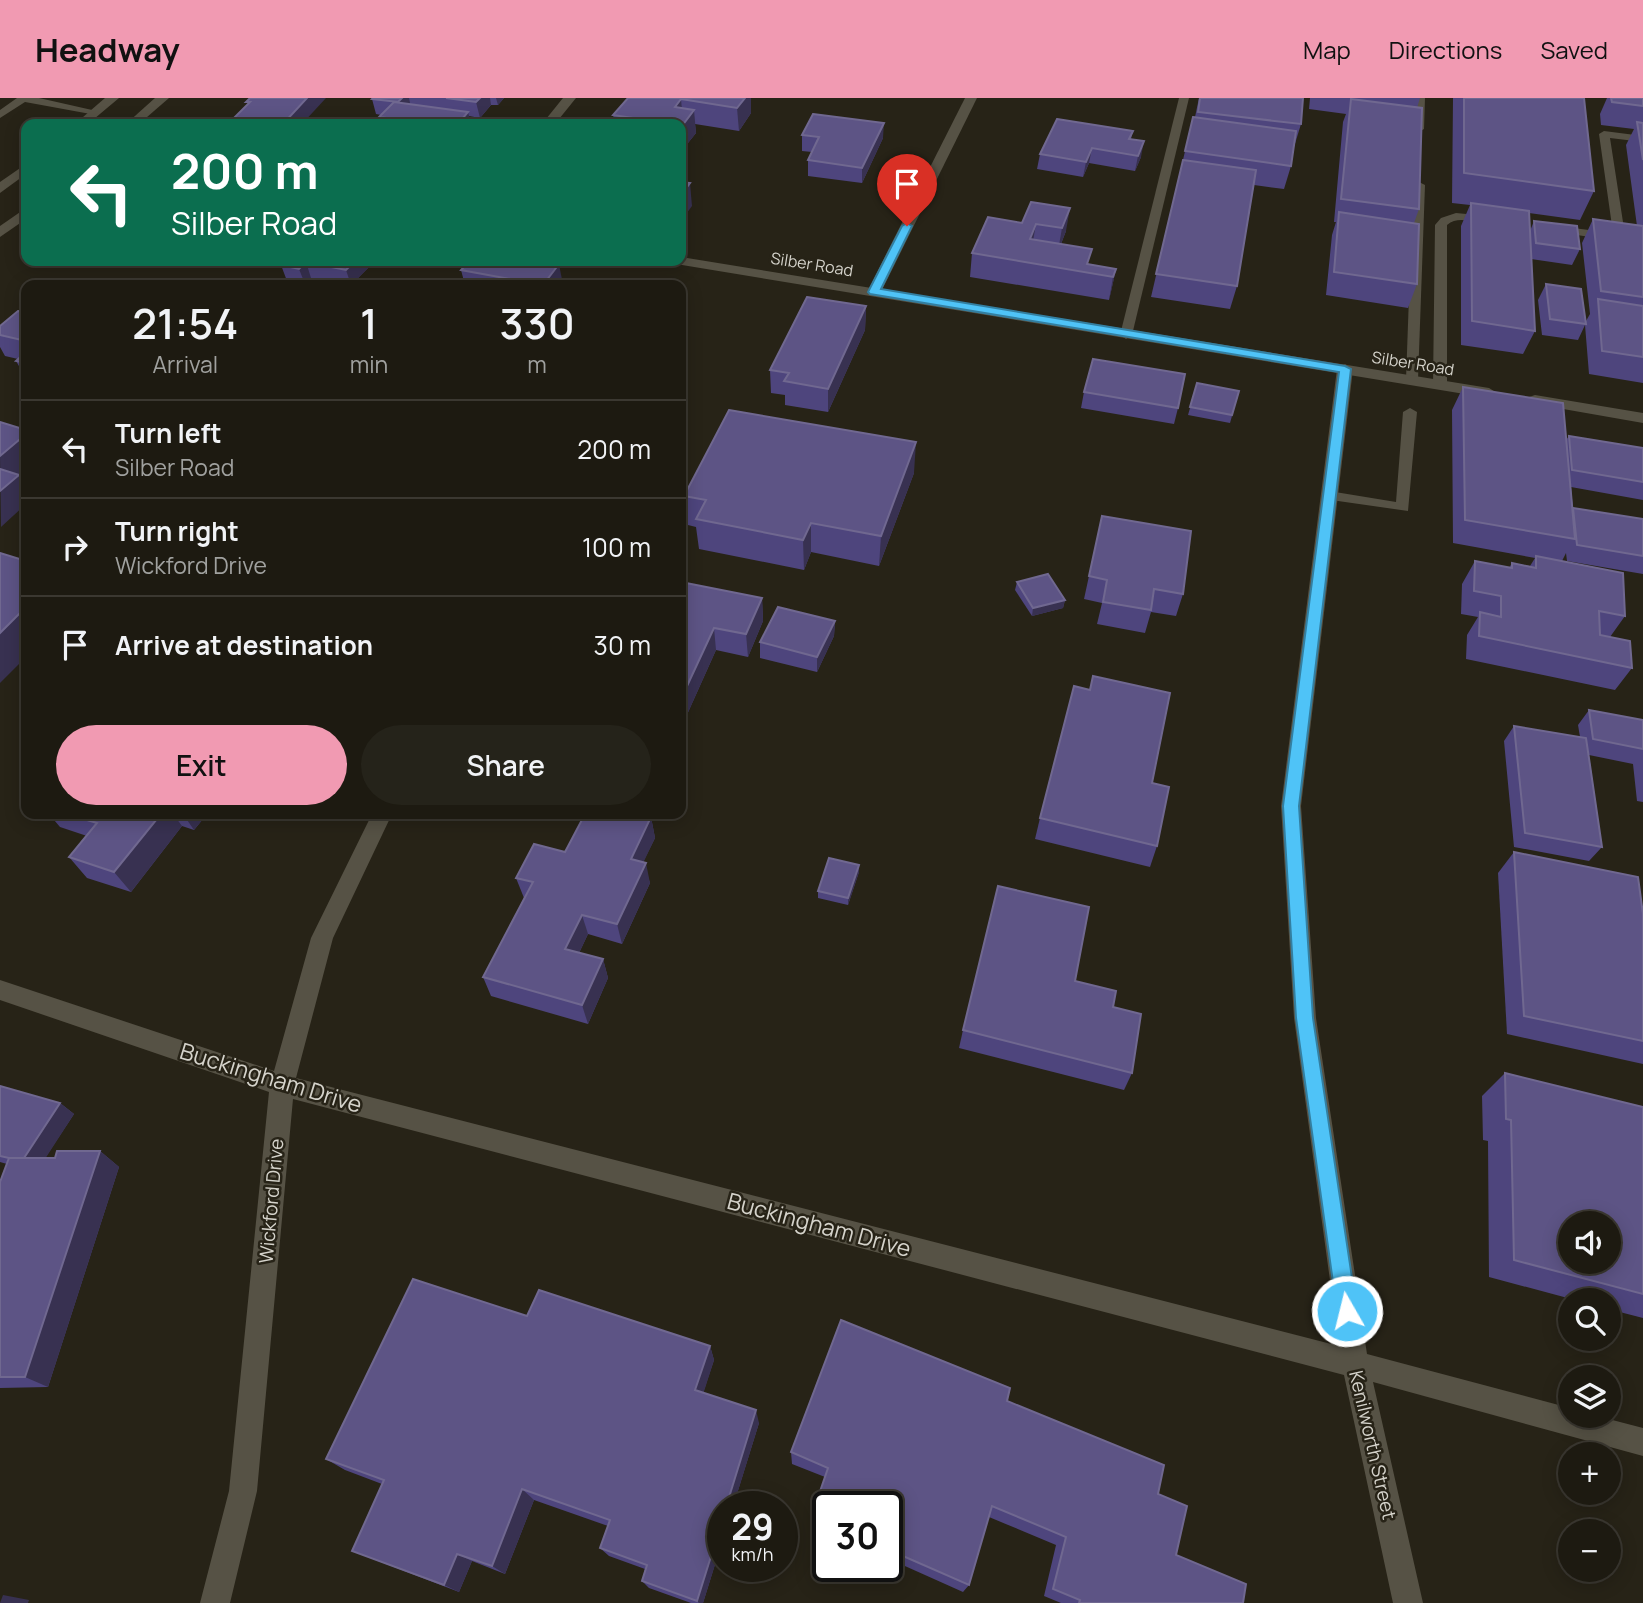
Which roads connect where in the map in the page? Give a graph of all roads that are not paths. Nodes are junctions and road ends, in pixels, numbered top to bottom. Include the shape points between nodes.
1 (23, 98) edge
2 (113, 98) edge
3 (163, 98) edge
4 (570, 98) edge
5 (971, 98) edge
6 (1184, 98) edge
7 (1420, 98) edge
8 (96, 112) junction
9 (0, 115) edge
10 (87, 119) edge
11 (138, 119) edge
12 (552, 119) edge
13 (1419, 136) edge
14 (1643, 139) edge
15 (21, 172) edge
16 (1419, 175) edge
17 (0, 189) edge
18 (21, 216) edge
19 (1500, 221) edge
20 (1540, 226) edge
21 (0, 233) edge
22 (1619, 237) junction
23 (1643, 241) edge
24 (686, 262) edge
25 (874, 292) junction
26 (1126, 335) junction
27 (1345, 369) junction
28 (1412, 380) junction
29 (1440, 385) junction
30 (1410, 412) dead end
31 (1643, 418) edge
32 (1329, 496) junction
33 (380, 819) edge
34 (0, 990) edge
35 (282, 1085) junction
36 (1355, 1364) junction
37 (1643, 1442) edge
38 (215, 1603) edge
39 (1408, 1603) edge

1 - 8 lane
1 - 9 lane
2 - 8 street
3 - 11 street
4 - 12 street
5 - 25 street
6 - 26 lane
7 - 13 lane
8 - 10 street
14 - 22 lane via 1604,134
15 - 17 street
16 - 28 lane
18 - 21 street
19 - 29 lane via 1461,216 1444,219 1441,225
20 - 22 lane
22 - 23 lane
24 - 25 street, Silber Road
25 - 26 street, Silber Road
26 - 27 street, Silber Road
27 - 28 street, Silber Road
27 - 32 street, Kenilworth Street
28 - 29 street, Silber Road
29 - 31 street, Silber Road
30 - 32 lane via 1402,508
32 - 36 street, Kenilworth Street via 1291,806 1305,1018
33 - 35 street, Wickford Drive via 322,938
34 - 35 street, Buckingham Drive
35 - 36 street, Buckingham Drive
35 - 38 street, Wickford Drive via 243,1491
36 - 37 street, Buckingham Drive
36 - 39 street, Kenilworth Street

